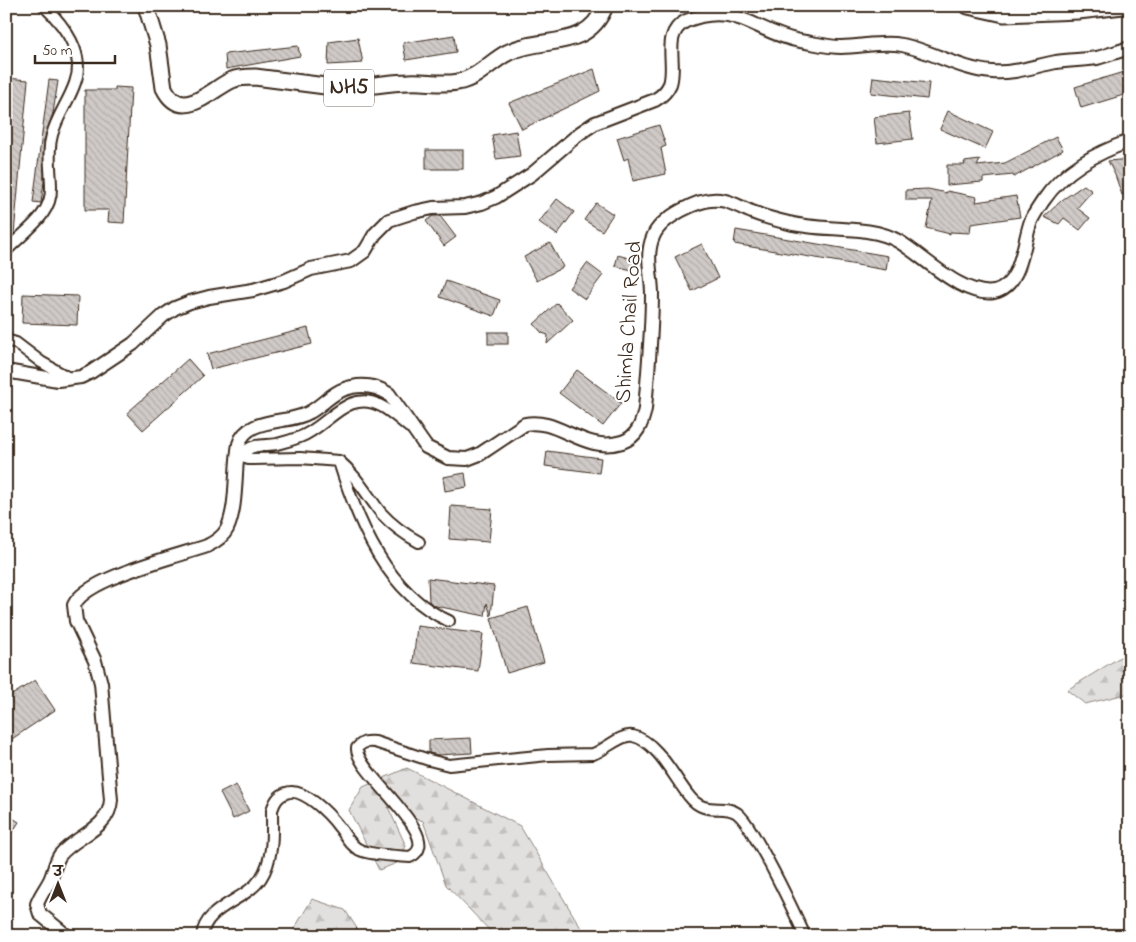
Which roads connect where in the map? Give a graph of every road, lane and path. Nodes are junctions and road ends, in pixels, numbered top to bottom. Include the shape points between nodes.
1 (44, 6) edge
2 (146, 6) edge
3 (605, 6) edge
4 (968, 6) edge
5 (1123, 6) edge
6 (1130, 48) edge
7 (1130, 141) edge
8 (6, 251) edge
9 (6, 340) edge
10 (6, 371) edge
11 (72, 380) junction
12 (414, 431) junction
13 (339, 461) junction
14 (418, 542) dead end
15 (449, 621) dead end
16 (67, 936) edge
17 (202, 936) edge
18 (805, 936) edge

1 - 8 street via 70,40 78,58 78,71 51,138 52,190 49,203 41,217
2 - 3 highway, NH5 via 157,38 164,88 176,101 187,104 202,100 232,80 243,78 341,88 409,82 458,82 471,78 509,52 583,34 596,23
4 - 5 highway via 1009,14
6 - 11 main road via 1097,58 992,72 901,45 840,47 798,40 730,12 692,18 677,28 672,38 671,82 662,95 595,123 532,174 496,197 465,207 433,208 389,220 365,251 351,261 311,269 253,290 175,308 133,344 98,368
7 - 12 main road, Shimla Chail Road via 1100,152 1074,168 1043,200 1032,219 1014,276 1008,285 992,292 961,284 886,235 804,227 720,200 696,203 678,212 659,228 651,243 652,292 645,409 635,434 626,441 601,445 588,443 551,427 525,424 480,454 456,460 426,447
9 - 11 street via 16,343
10 - 11 main road
12 - 13 street via 383,407 359,401 341,408 303,436 254,446 247,450 245,456 248,459
12 - 16 main road, Shimla Chail Road via 390,394 363,386 333,394 308,413 252,428 241,437 228,528 217,541 109,578 75,601 74,615 95,661 101,684 112,800 96,829 59,857 37,904 40,914
13 - 14 street via 382,514
13 - 15 street via 361,523 379,555 401,585 425,608
17 - 18 street via 203,928 214,914 258,883 262,876 271,850 272,810 282,794 298,792 308,798 331,817 360,851 410,857 417,852 419,839 401,808 358,757 357,748 361,744 375,742 437,763 460,764 593,754 627,735 636,736 651,746 696,804 734,811 745,821 775,871

